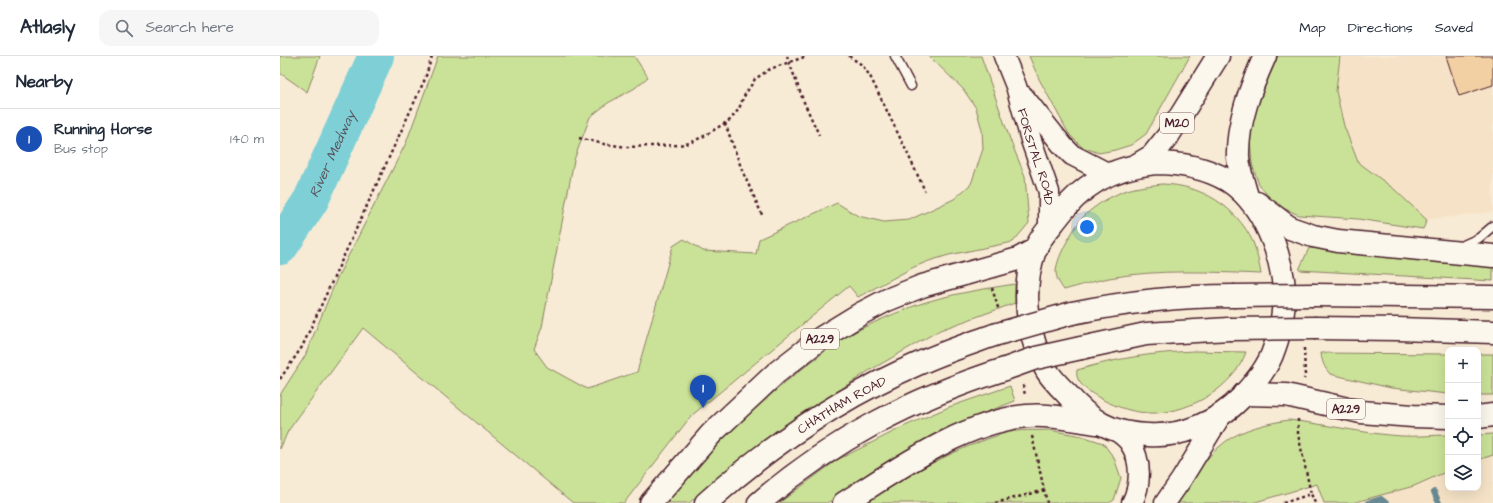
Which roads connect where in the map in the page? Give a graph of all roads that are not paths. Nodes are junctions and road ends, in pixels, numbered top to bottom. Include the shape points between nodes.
1 (895, 56) edge
2 (1004, 56) edge
3 (1218, 56) edge
4 (1265, 56) edge
5 (911, 86) dead end
6 (1016, 86) junction
7 (1135, 166) junction
8 (1109, 174) junction
9 (1247, 196) junction
10 (1493, 226) edge
11 (1049, 228) junction
12 (1036, 248) junction
13 (1450, 252) junction
14 (1493, 256) edge
15 (1493, 297) edge
16 (1493, 332) edge
17 (1244, 394) junction
18 (1221, 415) junction
19 (1493, 415) edge
20 (1445, 417) edge
21 (1481, 417) edge
22 (1108, 427) junction
23 (651, 503) edge
24 (706, 503) edge
25 (759, 503) edge
26 (844, 503) edge
27 (1132, 503) edge
28 (1165, 503) edge

1 - 5 lane
2 - 6 street, FORSTAL ROAD
3 - 7 highway, M20 via 1164,141 1152,156
4 - 9 highway via 1254,79 1240,132 1238,157
6 - 8 street, FORSTAL ROAD via 1072,155
6 - 11 street, FORSTAL ROAD via 1049,192
7 - 8 highway
7 - 9 highway via 1172,163 1194,166 1228,181
8 - 11 highway via 1081,192
9 - 13 highway via 1290,228 1313,236 1338,241
9 - 17 highway via 1263,219 1277,254 1283,281 1283,308 1274,350 1259,379
10 - 13 lane via 1479,238
11 - 12 highway
12 - 22 highway via 1027,291 1034,340 1048,372 1080,410
12 - 23 highway, A229 via 1018,259 922,286 887,300 821,338 776,373 712,433
13 - 14 highway
15 - 24 highway, CHATHAM ROAD, bridge via 1314,294 1196,296 1129,303 1072,313 994,335 920,363 861,392 821,415 761,456
16 - 25 highway, bridge via 1229,329 1146,334 1036,358 949,388 875,423 822,455
17 - 18 highway
17 - 20 highway, A229 via 1286,395 1361,412
18 - 22 highway via 1202,426 1165,435 1148,435
18 - 28 street
19 - 21 highway
22 - 26 highway via 1050,416 1028,416 976,428 930,451
22 - 27 street via 1129,442 1134,451 1139,480

